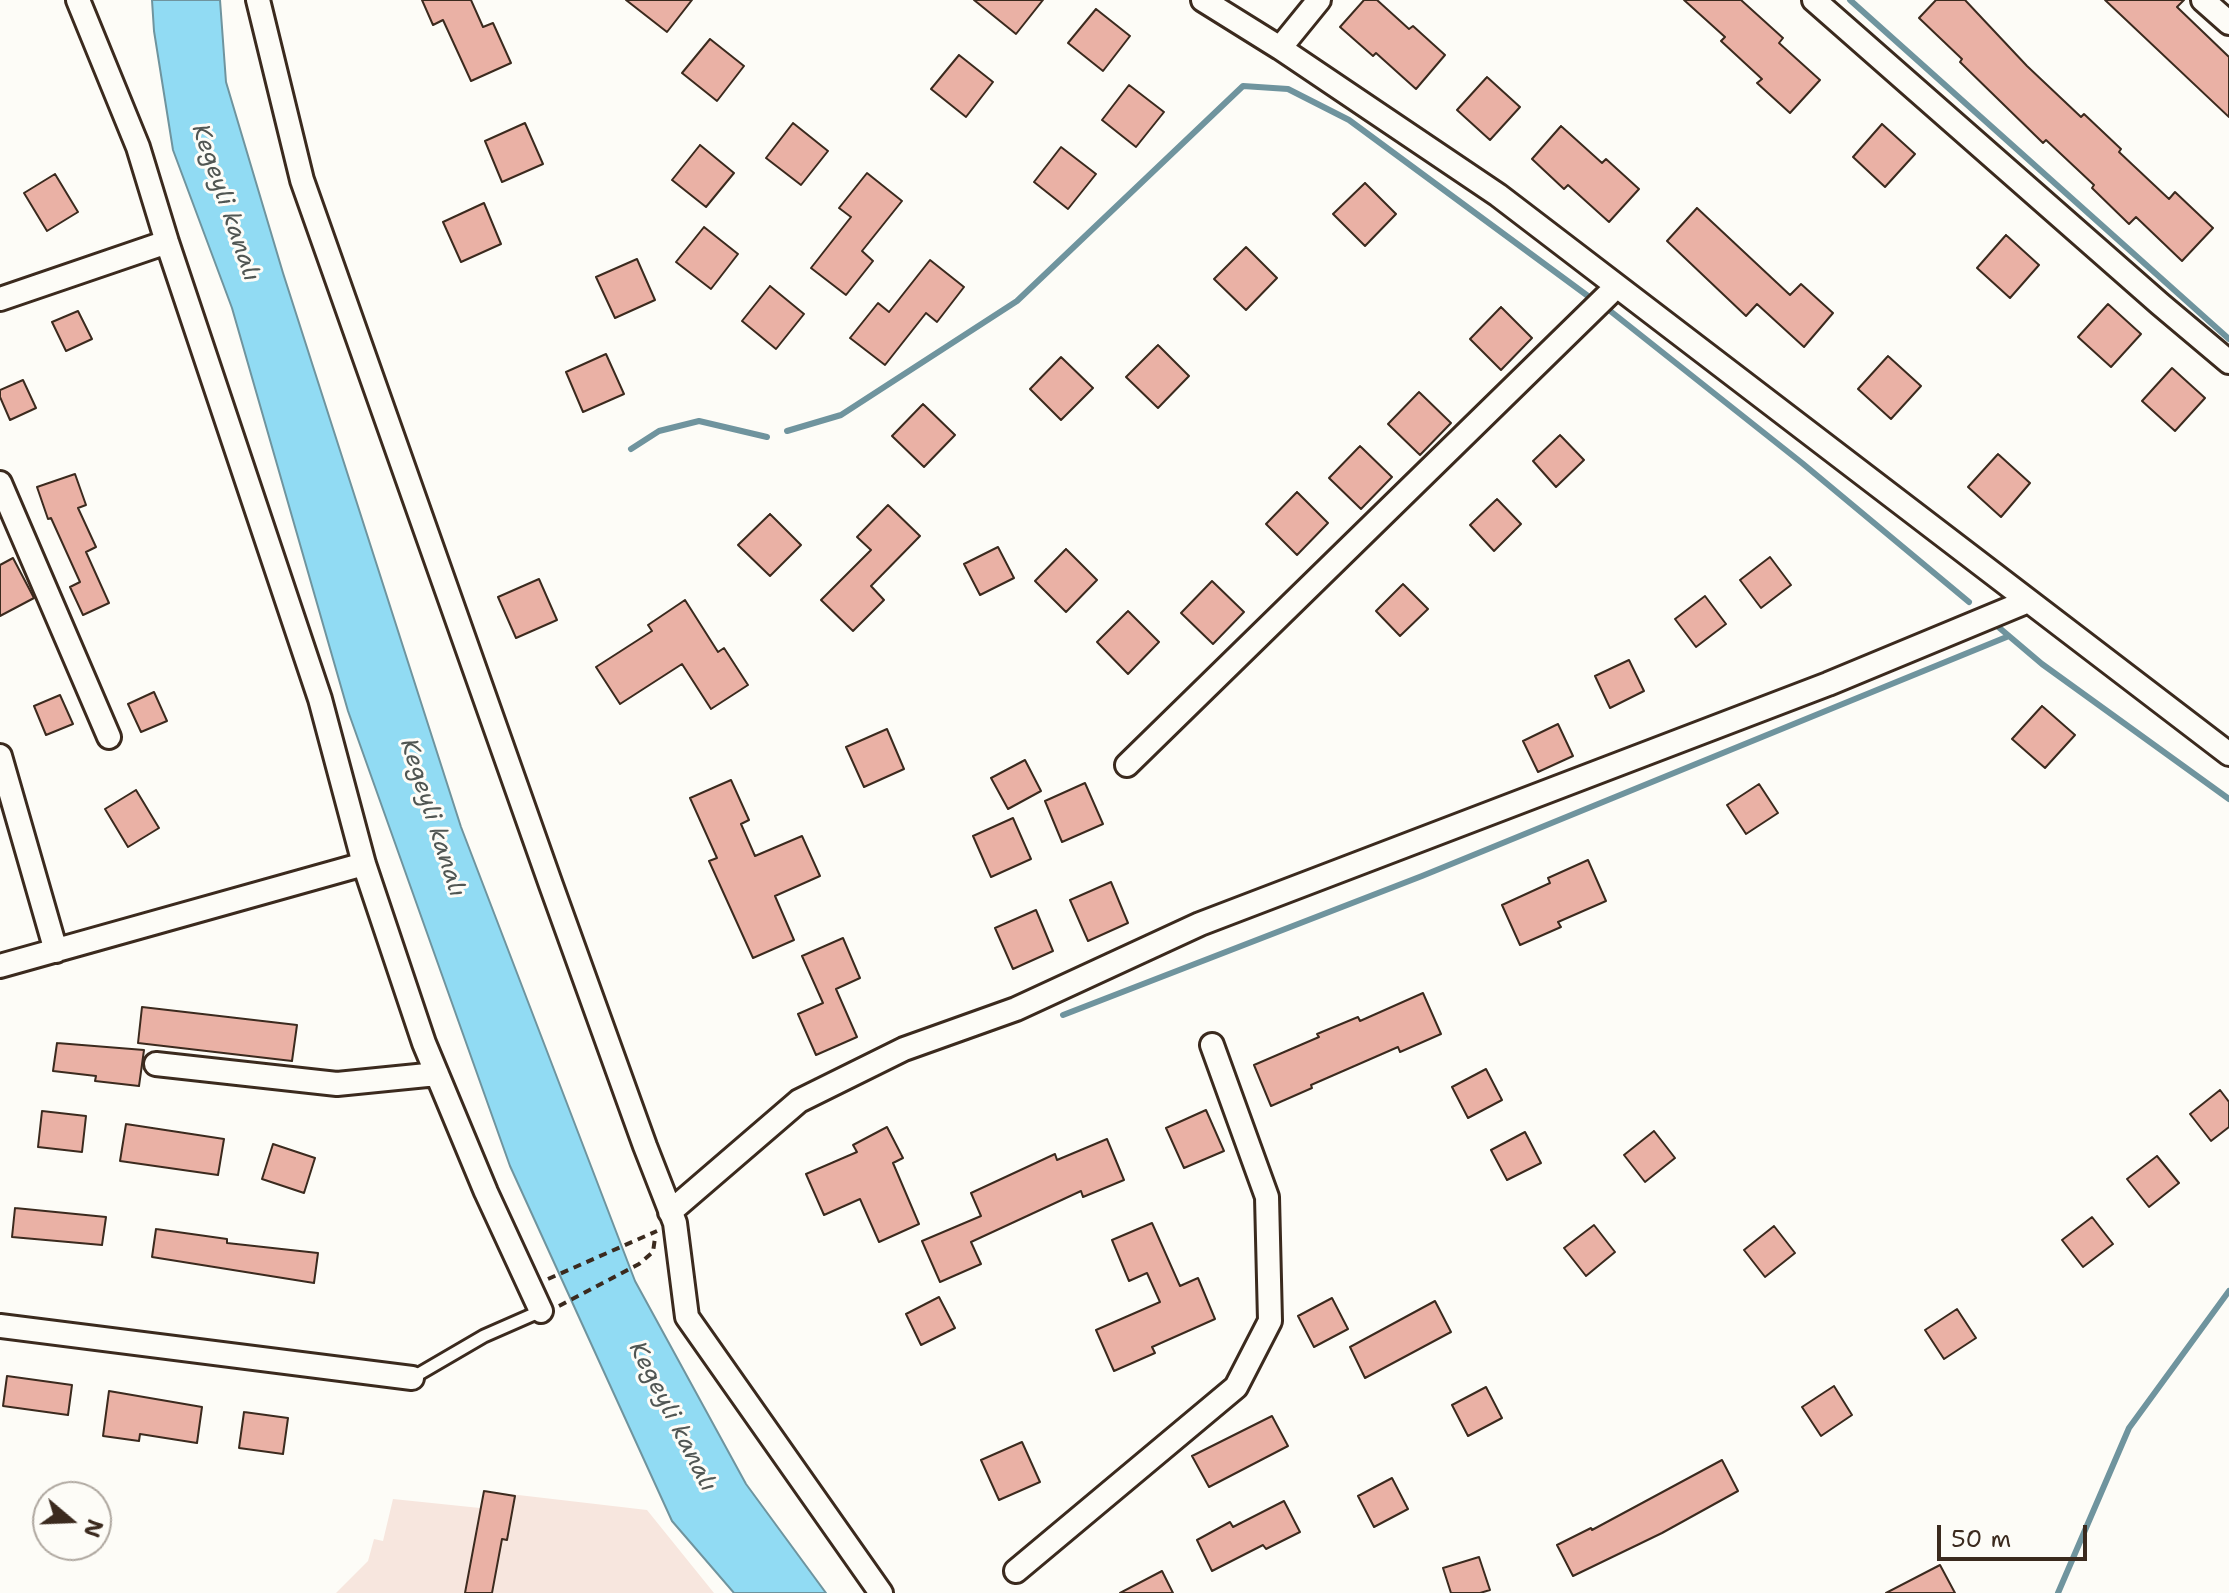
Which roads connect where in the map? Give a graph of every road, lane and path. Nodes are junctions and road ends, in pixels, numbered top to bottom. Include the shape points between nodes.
1 (78, 0) edge
2 (258, 0) edge
3 (1203, 0) edge
4 (1319, 0) edge
5 (1814, 0) edge
6 (2203, 0) edge
7 (2229, 23) edge
8 (1280, 48) junction
9 (167, 242) junction
10 (1617, 286) junction
11 (0, 299) edge
12 (2229, 362) edge
13 (0, 483) edge
14 (2028, 601) junction
15 (109, 737) dead end
16 (2229, 754) edge
17 (0, 756) edge
18 (1127, 765) dead end
19 (364, 864) junction
20 (56, 951) junction
21 (0, 966) edge
22 (1212, 1045) dead end
23 (156, 1064) dead end
24 (437, 1074) junction
25 (667, 1222) junction
26 (547, 1279) dead end
27 (548, 1310) junction
28 (0, 1326) edge
29 (412, 1378) joint
30 (1016, 1571) dead end
31 (881, 1593) edge

1 - 9 street via 138,147
2 - 25 street via 302,180
3 - 8 street
4 - 8 street
5 - 12 street
6 - 7 street
8 - 10 street via 1498,195
9 - 11 street
9 - 19 street via 320,699
10 - 14 street
10 - 18 street
13 - 15 street
14 - 16 street
14 - 25 street via 1828,684 1200,924 1016,1009 904,1049 799,1101
17 - 20 street
19 - 20 street
19 - 24 street
20 - 21 street
22 - 30 street via 1267,1197 1270,1321 1236,1387
23 - 24 street via 337,1084
24 - 27 street via 486,1192
25 - 26 path
25 - 27 path via 653,1252 639,1264
25 - 31 street via 687,1317
27 - 29 lane via 484,1336
28 - 29 street

